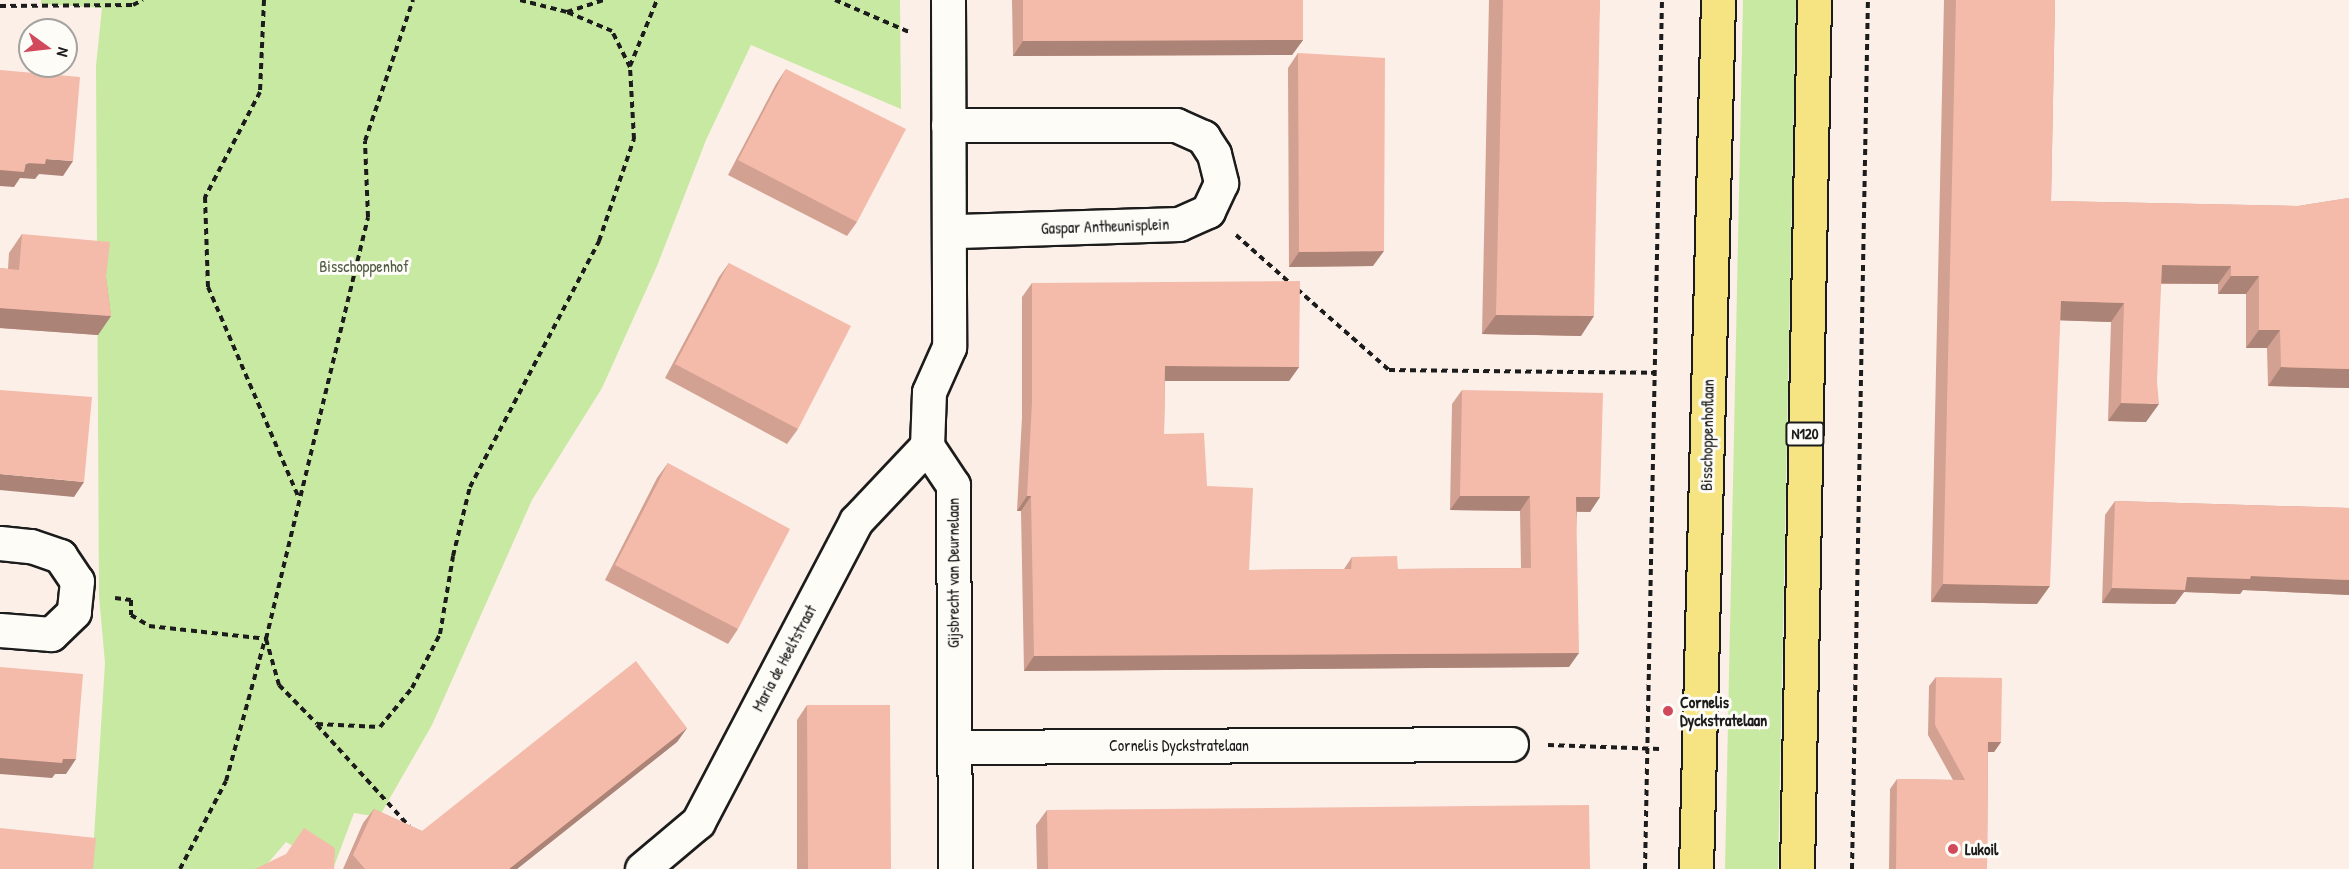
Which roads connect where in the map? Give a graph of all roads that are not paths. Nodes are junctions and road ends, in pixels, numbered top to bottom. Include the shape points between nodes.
1 (948, 0) edge
2 (1718, 0) edge
3 (1814, 0) edge
4 (948, 125) junction
5 (950, 231) junction
6 (927, 446) junction
7 (0, 543) edge
8 (0, 630) edge
9 (1511, 744) road end
10 (954, 747) junction
11 (642, 869) edge
12 (955, 869) edge
13 (1696, 869) edge
14 (1797, 869) edge

1 - 4 street
2 - 13 main road, Bisschoppenhoflaan
3 - 14 main road, N120
4 - 5 street
4 - 5 street, Gaspar Antheunisplein via 1176,125 1203,137 1214,153 1221,183 1208,211 1179,224
5 - 6 street via 949,347 929,392
6 - 10 street, Gijsbrecht van Deurnelaan via 952,485
6 - 11 street, Maria de Heeltstraat via 855,521 698,822
7 - 8 street via 31,546 60,556 77,581 74,612 51,634
9 - 10 street, Cornelis Dyckstratelaan
10 - 12 street, Gijsbrecht van Deurnelaan

